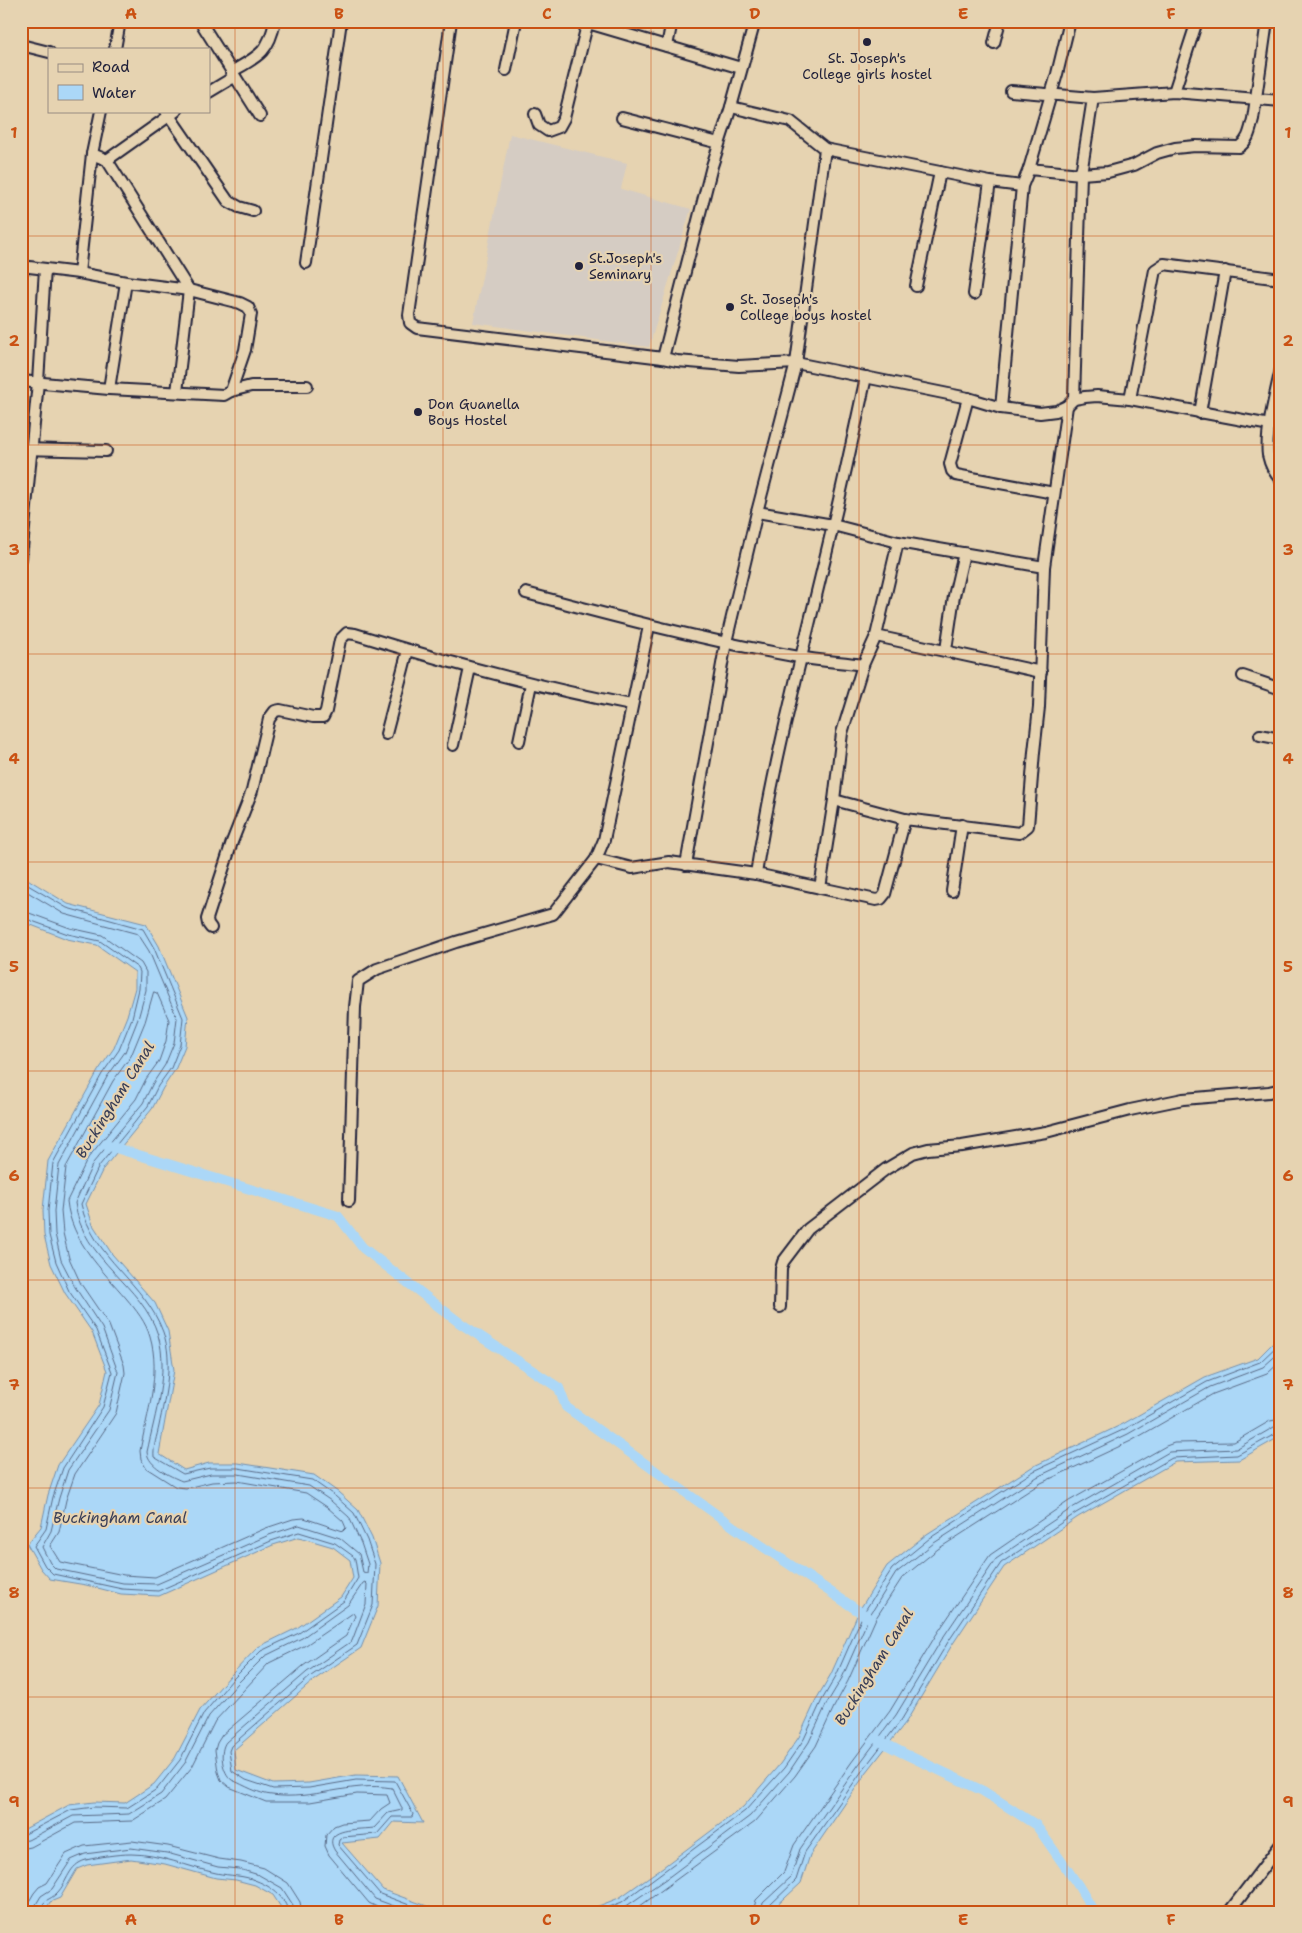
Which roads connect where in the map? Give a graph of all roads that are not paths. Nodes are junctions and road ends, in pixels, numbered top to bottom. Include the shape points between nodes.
1 (120, 21) edge
2 (200, 21) edge
3 (275, 21) edge
4 (341, 21) edge
5 (451, 21) edge
6 (516, 21) edge
7 (672, 21) edge
8 (755, 21) edge
9 (1000, 21) edge
10 (1070, 21) edge
11 (1197, 21) edge
12 (1267, 21) edge
13 (588, 22) edge
14 (994, 43) dead end
15 (116, 44) edge
16 (21, 45) edge
17 (667, 46) junction
18 (48, 52) edge
19 (741, 68) junction
20 (506, 70) dead end
21 (232, 75) junction
22 (210, 91) edge
23 (1011, 92) dead end
24 (1174, 92) junction
25 (1051, 96) junction
26 (1093, 98) junction
27 (1256, 99) junction
28 (1281, 101) edge
29 (731, 107) junction
30 (101, 112) edge
31 (170, 113) edge
32 (535, 114) dead end
33 (260, 116) dead end
34 (622, 118) dead end
35 (719, 142) junction
36 (825, 149) junction
37 (92, 154) junction
38 (107, 160) junction
39 (1029, 170) junction
40 (940, 172) junction
41 (1081, 174) junction
42 (990, 182) junction
43 (1022, 186) junction
44 (253, 211) dead end
45 (306, 263) dead end
46 (21, 266) edge
47 (45, 269) junction
48 (1225, 271) junction
49 (79, 273) junction
50 (1281, 279) edge
51 (126, 282) junction
52 (916, 286) dead end
53 (188, 290) junction
54 (974, 294) dead end
55 (663, 358) junction
56 (796, 363) junction
57 (1281, 369) edge
58 (866, 377) junction
59 (21, 381) edge
60 (38, 382) junction
61 (307, 386) dead end
62 (109, 388) junction
63 (231, 391) junction
64 (177, 392) junction
65 (968, 398) junction
66 (1130, 399) junction
67 (1070, 402) junction
68 (1001, 408) junction
69 (1200, 413) junction
70 (1270, 425) junction
71 (26, 450) edge
72 (106, 451) dead end
73 (1281, 480) edge
74 (1054, 493) junction
75 (757, 512) junction
76 (24, 516) edge
77 (833, 525) junction
78 (898, 542) junction
79 (964, 553) junction
80 (21, 559) edge
81 (1044, 567) junction
82 (526, 593) dead end
83 (649, 626) junction
84 (876, 636) junction
85 (726, 642) junction
86 (408, 650) junction
87 (946, 650) junction
88 (800, 658) junction
89 (863, 665) junction
90 (470, 668) junction
91 (1041, 672) junction
92 (1243, 676) dead end
93 (531, 684) junction
94 (1281, 689) edge
95 (631, 705) junction
96 (386, 734) dead end
97 (1260, 734) dead end
98 (1281, 739) edge
99 (519, 741) dead end
100 (452, 745) dead end
101 (834, 800) junction
102 (905, 819) junction
103 (962, 825) junction
104 (596, 859) junction
105 (686, 865) junction
106 (756, 874) junction
107 (820, 888) junction
108 (952, 891) dead end
109 (211, 928) dead end
110 (1281, 1089) edge
111 (349, 1201) dead end
112 (780, 1307) dead end
113 (1281, 1844) edge
114 (1229, 1912) edge

1 - 15 street
2 - 21 street
3 - 21 street via 260,56
4 - 45 street
5 - 55 street via 408,315 410,323 416,328
6 - 20 street
7 - 17 street
8 - 19 street
9 - 14 street
10 - 25 street
11 - 24 street
12 - 27 street
13 - 17 street
13 - 32 street via 559,127 548,131 538,125
16 - 18 street
17 - 19 street
19 - 29 street
21 - 22 street
21 - 33 street
23 - 25 street
24 - 26 street
24 - 27 street
25 - 26 street
25 - 39 street
26 - 41 street
27 - 28 street
27 - 41 street via 1249,135 1239,147 1175,148 1134,165 1108,172
29 - 35 street
29 - 36 street via 790,121
30 - 37 street
31 - 38 street
31 - 44 street via 228,201
34 - 35 street
35 - 55 street
36 - 40 street
36 - 56 street
37 - 38 street
37 - 49 street
38 - 53 street
39 - 41 street
39 - 43 street
40 - 42 street
40 - 52 street
41 - 67 street
42 - 43 street
42 - 54 street
43 - 68 street
46 - 47 street
47 - 49 street
47 - 60 street
48 - 50 street
48 - 66 street via 1164,264 1155,270
48 - 69 street
49 - 51 street
51 - 53 street
51 - 62 street
53 - 63 street via 240,303 248,307 251,314 245,350
53 - 64 street
55 - 56 street via 739,366
56 - 58 street
56 - 75 street
57 - 70 street
58 - 65 street
58 - 77 street
59 - 60 street
60 - 62 street
60 - 71 street
61 - 63 street via 251,386
62 - 64 street
63 - 64 street via 224,395
65 - 68 street
65 - 74 street via 950,464 952,471 956,475
66 - 67 street via 1096,396
66 - 69 street
67 - 68 street via 1049,413
67 - 74 street
69 - 70 street
70 - 73 street via 1268,454
71 - 72 street
71 - 76 street
74 - 81 street
75 - 77 street
75 - 85 street
76 - 80 street
77 - 78 street
77 - 88 street
78 - 79 street
78 - 84 street
79 - 81 street
79 - 87 street
81 - 91 street
82 - 83 street
83 - 85 street
83 - 95 street
84 - 87 street
84 - 89 street
85 - 88 street
85 - 105 street
86 - 90 street
86 - 96 street
86 - 109 street via 347,634 340,640 322,718 280,710 272,714 252,790 208,919
87 - 91 street
88 - 89 street
88 - 106 street via 766,810
89 - 101 street via 842,733
90 - 93 street
90 - 100 street
91 - 103 street via 1028,826 1019,833
92 - 94 street
93 - 95 street
93 - 99 street
95 - 104 street via 604,840
97 - 98 street
101 - 102 street
101 - 107 street
102 - 103 street
102 - 107 street via 881,899
103 - 108 street
104 - 105 street via 632,868 669,862
104 - 111 street via 553,914 377,968 358,981
105 - 106 street
106 - 107 street
110 - 112 street via 1183,1099 1046,1132 913,1153 886,1169 808,1229 782,1262
113 - 114 street

